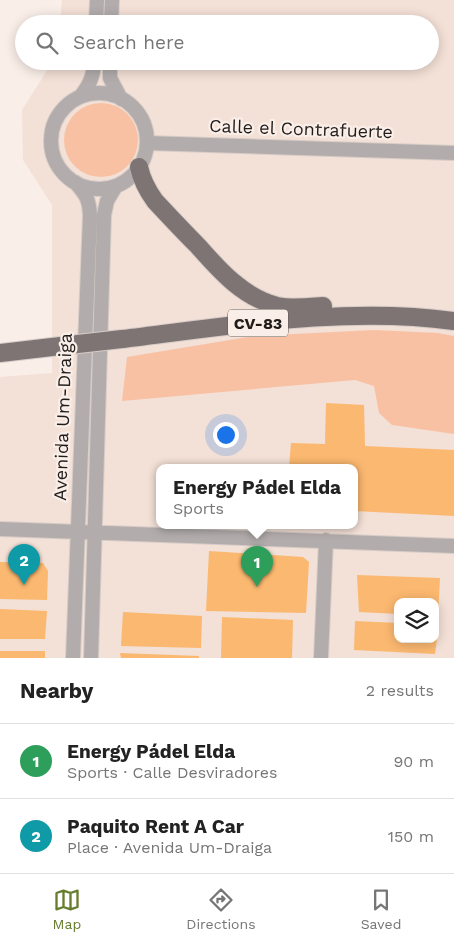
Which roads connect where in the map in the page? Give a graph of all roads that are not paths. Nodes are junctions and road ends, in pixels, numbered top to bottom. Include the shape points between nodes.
1 (97, 0) edge
2 (112, 0) edge
3 (96, 15) edge
4 (111, 15) edge
5 (93, 70) edge
6 (110, 70) edge
7 (80, 97) junction
8 (121, 99) junction
9 (147, 143) junction
10 (454, 153) edge
11 (139, 168) junction
12 (75, 182) junction
13 (116, 186) junction
14 (396, 316) junction
15 (454, 321) edge
16 (0, 353) edge
17 (0, 528) edge
18 (86, 531) junction
19 (326, 540) junction
20 (454, 546) edge
21 (73, 658) edge
22 (91, 658) edge
23 (321, 658) edge

1 - 3 street
2 - 4 street
5 - 7 street via 88,87
6 - 8 street via 110,78
7 - 8 street via 101,93
7 - 12 street via 57,118 52,138 58,164
8 - 9 street via 141,117
9 - 10 street, Calle el Contrafuerte
9 - 11 street
11 - 13 street
11 - 14 main road via 146,189 155,201 237,286 279,306 378,305
12 - 13 street via 93,188
12 - 18 street, Avenida Um-Draiga via 89,202 90,215
13 - 18 street, Avenida Um-Draiga via 107,201 104,215
14 - 15 main road, CV-83
14 - 16 main road, CV-83, bridge via 347,316 260,323
17 - 18 street
18 - 19 street
18 - 21 street, Avenida Um-Draiga
18 - 22 street, Avenida Um-Draiga
19 - 20 street
19 - 23 street

